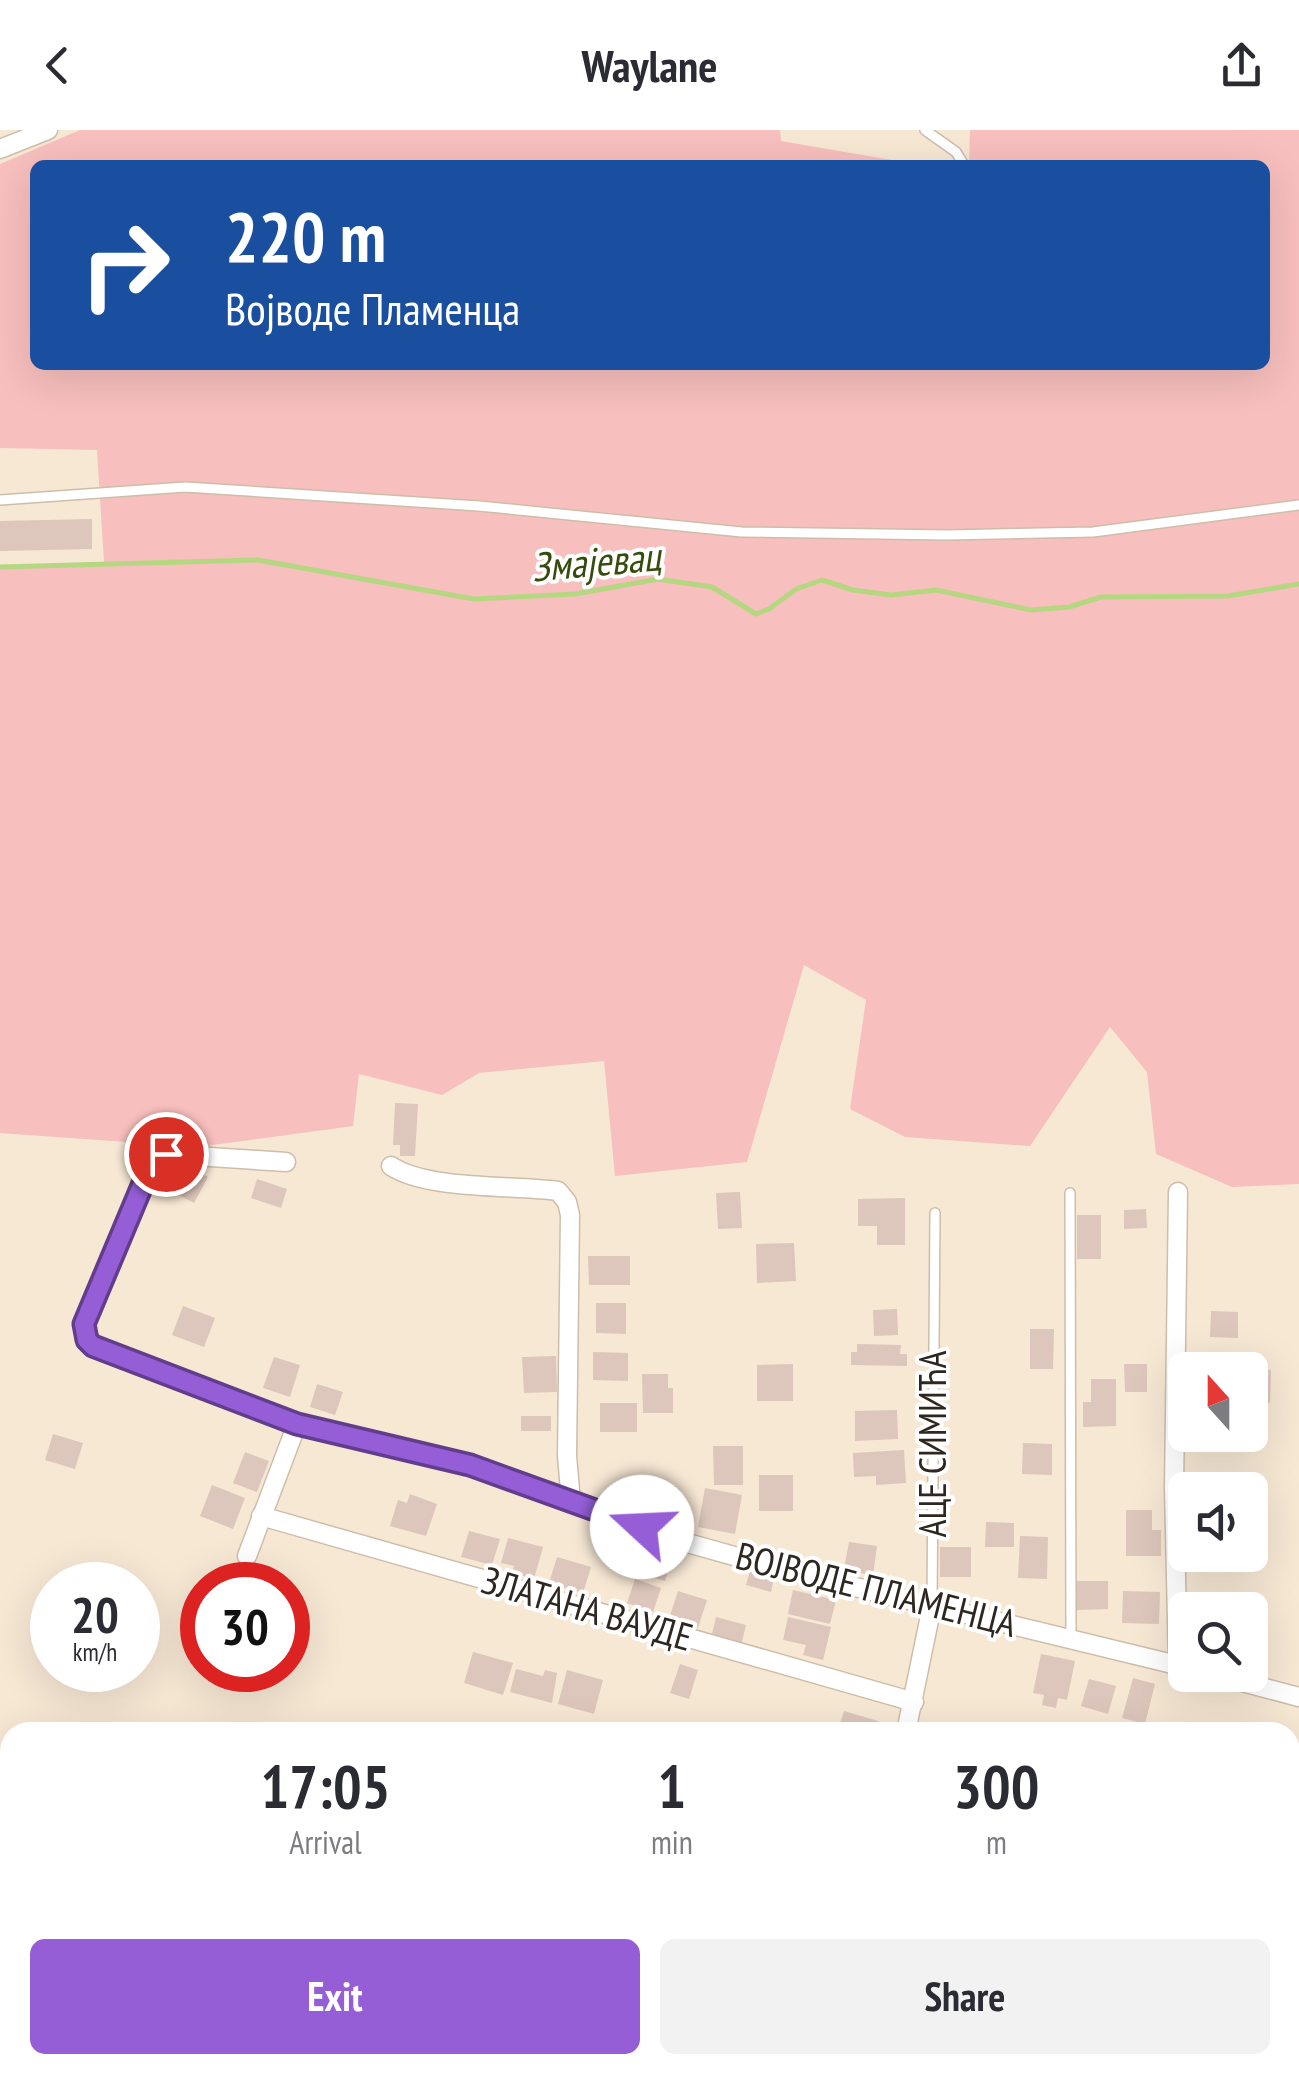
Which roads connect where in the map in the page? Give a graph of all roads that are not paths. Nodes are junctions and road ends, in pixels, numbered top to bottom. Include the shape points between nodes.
1 (48, 130) edge
2 (924, 130) edge
3 (0, 150) edge
4 (961, 160) edge
5 (0, 500) edge
6 (1299, 506) edge
7 (286, 1162) dead end
8 (391, 1166) dead end
9 (1178, 1192) dead end
10 (1070, 1193) dead end
11 (935, 1213) dead end
12 (297, 1424) junction
13 (571, 1501) junction
14 (261, 1516) junction
15 (247, 1556) dead end
16 (1179, 1592) edge
17 (932, 1606) junction
18 (1071, 1638) junction
19 (1168, 1662) edge
20 (1268, 1689) edge
21 (1299, 1697) edge
22 (914, 1702) junction
23 (909, 1722) edge

1 - 3 street
2 - 4 lane
5 - 6 lane via 185,487 742,532 947,535 1092,532
7 - 12 street, ВОЈВОДЕ ПЛАМЕНЦА via 166,1154 152,1162 84,1331 93,1346
8 - 13 street via 405,1176 563,1195 570,1215
9 - 16 street
10 - 18 lane
11 - 17 lane, АЦЕ СИМИЋА
12 - 13 street, ВОЈВОДЕ ПЛАМЕНЦА via 470,1465
12 - 14 street
13 - 17 street, ВОЈВОДЕ ПЛАМЕНЦА via 677,1540
14 - 15 street
14 - 22 street, ЗЛАТАНА ВАУДЕ
17 - 18 street, ВОЈВОДЕ ПЛАМЕНЦА
17 - 22 street, АЦЕ СИМИЋА
18 - 19 street, ВОЈВОДЕ ПЛАМЕНЦА
20 - 21 street
22 - 23 street, АЦЕ СИМИЋА

